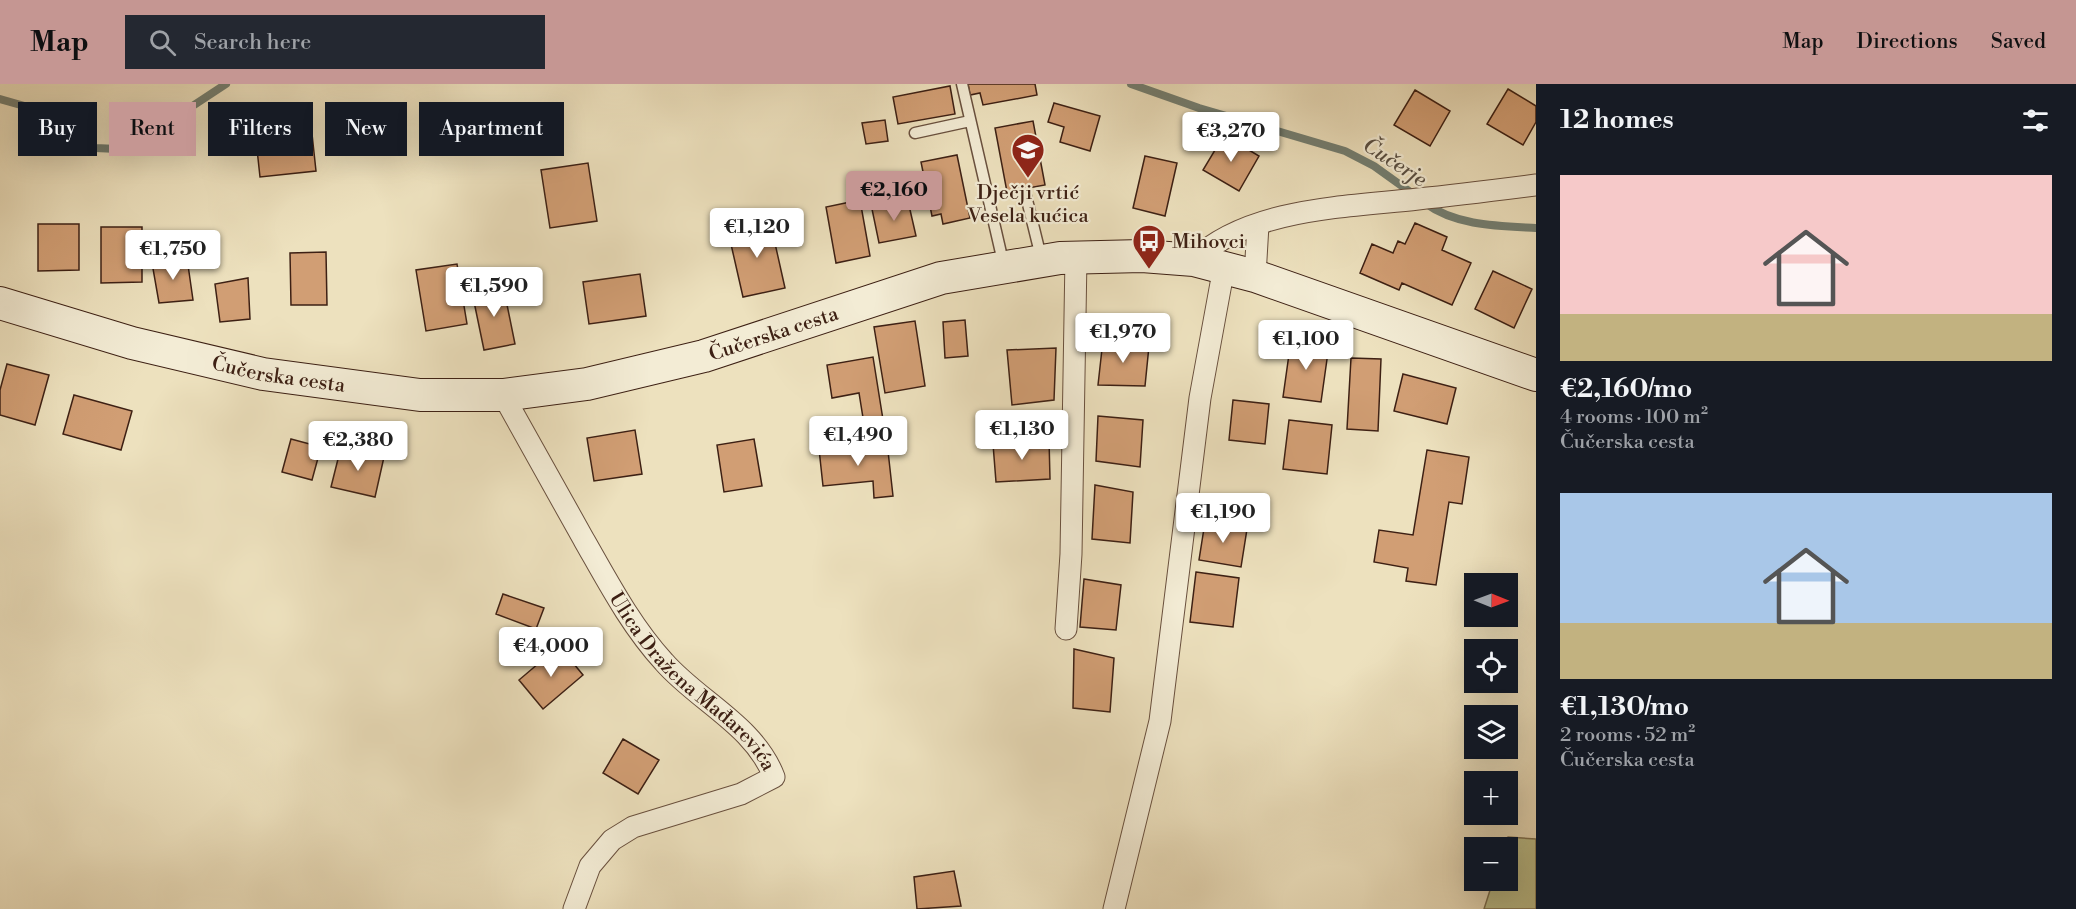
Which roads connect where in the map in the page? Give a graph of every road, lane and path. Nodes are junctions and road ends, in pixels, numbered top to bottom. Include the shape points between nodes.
1 (962, 84) edge
2 (970, 121) junction
3 (915, 133) dead end
4 (1536, 185) edge
5 (1026, 196) dead end
6 (1258, 225) junction
7 (1076, 257) junction
8 (1194, 260) junction
9 (1041, 261) junction
10 (1004, 266) junction
11 (1224, 267) junction
12 (1255, 276) junction
13 (0, 303) edge
14 (1536, 375) edge
15 (503, 395) junction
16 (1066, 629) dead end
17 (574, 909) edge
18 (1114, 909) edge

1 - 2 lane
2 - 3 lane
2 - 10 lane
4 - 6 street via 1330,208
5 - 9 lane
6 - 8 street via 1210,245
6 - 12 street
7 - 8 street, Čučerska cesta
7 - 9 street, Čučerska cesta
7 - 16 street
8 - 11 street, Čučerska cesta
9 - 10 street, Čučerska cesta
10 - 15 street, Čučerska cesta via 941,278 704,356 587,384
11 - 12 street, Čučerska cesta
11 - 18 street via 1200,399 1160,721
12 - 14 street, Čučerska cesta
13 - 15 street, Čučerska cesta via 132,343 263,374 420,395
15 - 17 street, Ulica Dražena Mađarevića via 618,600 641,633 664,663 749,739 769,763 774,777 741,794 633,826 612,840 590,866

